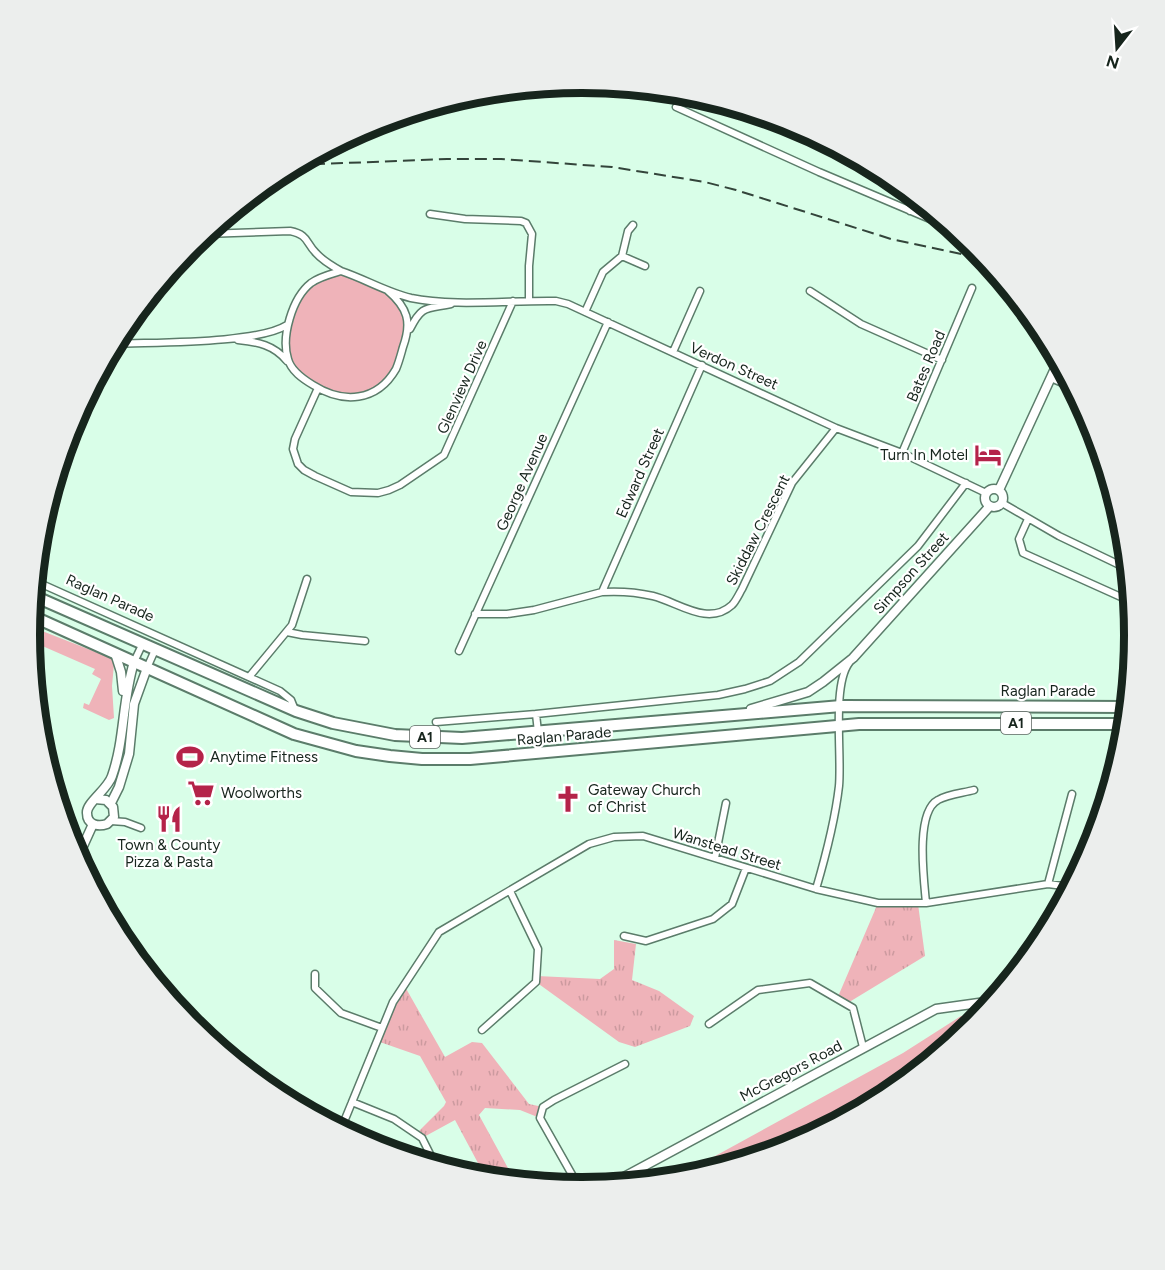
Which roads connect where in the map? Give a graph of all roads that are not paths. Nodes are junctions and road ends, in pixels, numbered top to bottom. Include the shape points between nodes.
1 (676, 107) dead end
2 (912, 205) edge
3 (910, 211) junction
4 (430, 214) dead end
5 (929, 219) edge
6 (633, 225) dead end
7 (219, 233) edge
8 (622, 256) junction
9 (645, 266) dead end
10 (341, 271) junction
11 (972, 288) dead end
12 (387, 290) junction
13 (700, 291) dead end
14 (810, 291) dead end
15 (463, 301) junction
16 (513, 301) junction
17 (529, 301) junction
18 (585, 312) junction
19 (608, 322) junction
20 (287, 325) junction
21 (409, 331) junction
22 (228, 339) junction
23 (126, 344) edge
24 (673, 352) junction
25 (942, 360) junction
26 (291, 364) junction
27 (702, 365) junction
28 (1055, 369) edge
29 (1051, 378) junction
30 (1062, 383) edge
31 (318, 388) junction
32 (836, 428) junction
33 (902, 453) junction
34 (966, 483) junction
35 (999, 490) junction
36 (986, 492) junction
37 (1002, 503) junction
38 (990, 507) junction
39 (1028, 519) junction
40 (1120, 565) edge
41 (307, 579) dead end
42 (43, 585) edge
43 (602, 592) junction
44 (1123, 598) edge
45 (42, 600) edge
46 (475, 614) junction
47 (41, 620) edge
48 (287, 632) junction
49 (365, 641) dead end
50 (142, 645) junction
51 (155, 650) junction
52 (459, 651) dead end
53 (115, 653) junction
54 (853, 658) junction
55 (134, 662) junction
56 (147, 668) junction
57 (249, 677) junction
58 (125, 700) junction
59 (841, 706) junction
60 (1120, 707) edge
61 (296, 711) junction
62 (536, 714) junction
63 (709, 716) junction
64 (436, 722) dead end
65 (1117, 724) edge
66 (840, 726) junction
67 (538, 732) junction
68 (540, 753) junction
69 (975, 790) dead end
70 (1072, 794) dead end
71 (95, 800) junction
72 (726, 803) dead end
73 (113, 807) junction
74 (111, 821) junction
75 (125, 822) junction
76 (93, 824) junction
77 (141, 828) dead end
78 (83, 845) edge
79 (715, 858) junction
80 (746, 868) junction
81 (1047, 884) junction
82 (1063, 887) edge
83 (816, 889) junction
84 (510, 891) junction
85 (926, 903) junction
86 (624, 936) dead end
87 (315, 974) dead end
88 (980, 1003) edge
89 (709, 1024) dead end
90 (382, 1028) junction
91 (482, 1030) dead end
92 (863, 1047) junction
93 (625, 1064) dead end
94 (352, 1102) junction
95 (344, 1121) edge
96 (431, 1155) edge
97 (628, 1175) edge
98 (573, 1177) edge

1 - 3 street
2 - 3 street
3 - 5 street
4 - 17 street via 526,223 533,240
6 - 8 street
7 - 10 street via 300,233 314,252
8 - 9 street
8 - 18 street via 603,272
10 - 12 street
10 - 20 street via 311,283
11 - 25 street, Bates Road
12 - 15 street, Verdon Street via 421,299
12 - 21 street via 403,308
13 - 24 street
14 - 25 street via 861,324
15 - 16 street, Verdon Street
15 - 21 street, Verdon Street via 424,309
16 - 17 street, Verdon Street
16 - 31 street, Glenview Drive via 444,455 394,487 378,493 351,492 298,464 293,449 295,439
17 - 18 street, Verdon Street via 556,301
18 - 19 street, Verdon Street
19 - 24 street, Verdon Street
19 - 46 street, George Avenue
20 - 22 street via 276,332
20 - 26 street
21 - 31 street via 396,369 365,397 342,398
22 - 23 street
22 - 26 street via 270,346
24 - 27 street, Verdon Street
25 - 33 street, Bates Road
26 - 31 street via 300,377
27 - 32 street, Verdon Street
27 - 43 street, Edward Street
28 - 29 street
29 - 30 street
29 - 35 street
32 - 33 street, Verdon Street
32 - 43 street, Skiddaw Crescent via 792,483 732,604 708,615 636,592
33 - 34 street, Verdon Street
34 - 36 street, Verdon Street
34 - 62 street, Raglan Parade via 918,546 799,662 770,681 718,695
35 - 36 street
35 - 37 street
36 - 38 street via 984,501
37 - 38 street
37 - 39 street
38 - 54 street, Simpson Street
39 - 40 street
39 - 44 street via 1019,539 1023,553
41 - 48 street
42 - 57 street, Raglan Parade
43 - 46 street, Skiddaw Crescent via 534,610
45 - 50 highway, Raglan Parade / A1
46 - 52 street, George Avenue
47 - 53 highway, Raglan Parade / A1
48 - 49 street
48 - 57 street
50 - 51 highway, Raglan Parade / A1
50 - 55 street
51 - 56 street
51 - 61 highway, Raglan Parade / A1
53 - 55 highway, Raglan Parade / A1
53 - 58 street
54 - 59 street, Simpson Street via 842,679
54 - 63 street, Simpson Street via 808,692 758,708
55 - 56 highway, Raglan Parade / A1
55 - 58 street
56 - 68 highway, Raglan Parade / A1 via 285,730 356,751 434,759
56 - 73 street via 134,704 129,754
57 - 61 street, Raglan Parade via 285,694
58 - 71 street via 117,761 111,779
59 - 60 highway, Raglan Parade / A1
59 - 63 highway, Raglan Parade / A1
59 - 66 street, Simpson Street
61 - 67 highway, Raglan Parade / A1 via 395,735 462,738
62 - 64 street, Raglan Parade
62 - 67 street, Raglan Parade
63 - 67 highway, Raglan Parade / A1
65 - 66 highway, Raglan Parade / A1
66 - 68 highway, Raglan Parade / A1
66 - 83 street, Simpson Street via 836,811
67 - 68 highway
69 - 85 street via 937,800 925,816
70 - 81 street
71 - 73 street via 101,798
71 - 76 street via 87,810
72 - 79 street
73 - 74 street
73 - 75 street
74 - 75 street
74 - 76 street via 103,826
75 - 77 street
76 - 78 street
79 - 80 street, Wanstead Street
79 - 84 street, Wanstead Street via 643,836 614,837 589,844
80 - 83 street, Wanstead Street
80 - 86 street via 732,904 713,919 646,941
81 - 82 street, Wanstead Street
81 - 85 street, Wanstead Street
83 - 85 street, Wanstead Street via 878,903
84 - 90 street, Wanstead Street via 439,932 393,1002
84 - 91 street via 538,949 536,982
87 - 90 street via 315,988 341,1013
88 - 92 street, McGregors Road via 936,1009
89 - 92 street via 758,990 810,983 853,1008
90 - 94 street, Wanstead Street
92 - 97 street, McGregors Road
93 - 98 street via 543,1107 540,1118
94 - 95 street, Wanstead Street
94 - 96 street via 394,1119 418,1135

